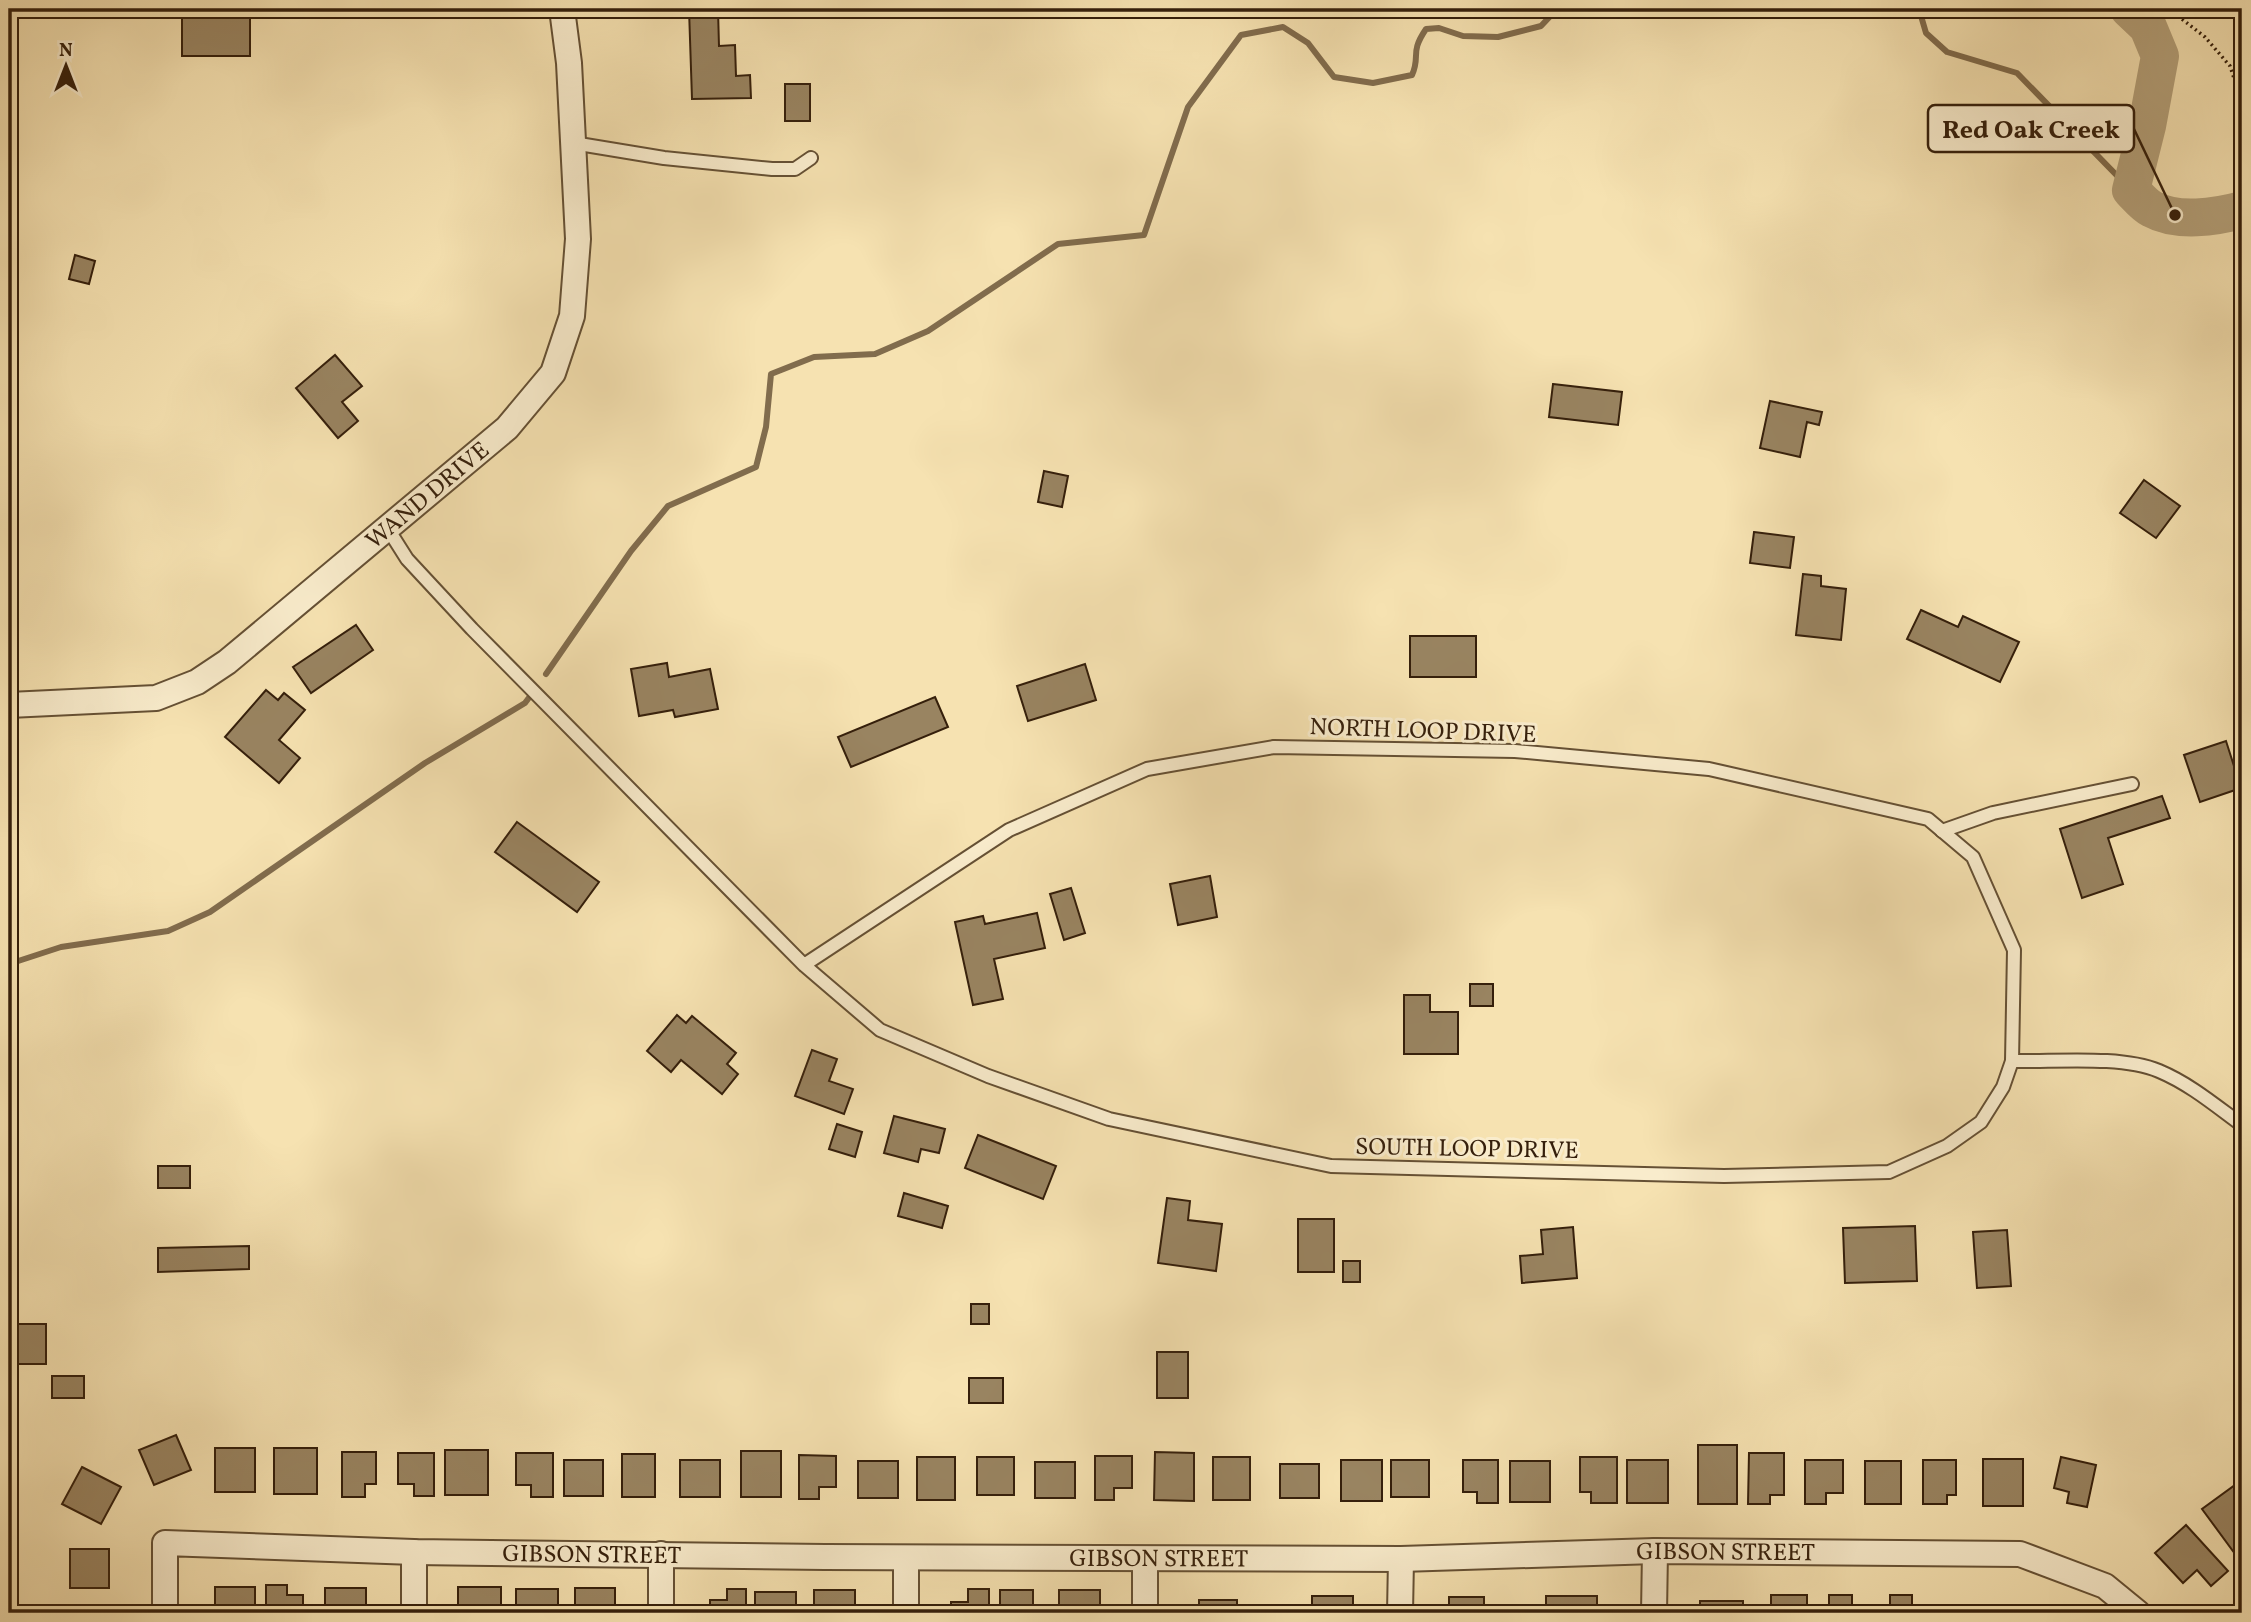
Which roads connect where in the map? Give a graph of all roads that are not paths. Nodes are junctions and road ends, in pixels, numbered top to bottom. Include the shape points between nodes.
1 (562, 9) edge
2 (573, 143) junction
3 (811, 158) dead end
4 (388, 529) junction
5 (9, 705) edge
6 (2132, 784) dead end
7 (1942, 831) junction
8 (2014, 950) joint
9 (804, 965) junction
10 (2012, 1061) junction
11 (2242, 1125) edge
12 (1655, 1551) junction
13 (414, 1552) junction
14 (661, 1554) junction
15 (906, 1558) junction
16 (1145, 1559) junction
17 (1401, 1559) junction
18 (165, 1613) edge
19 (414, 1613) edge
20 (660, 1613) edge
21 (906, 1613) edge
22 (1145, 1613) edge
23 (1400, 1613) edge
24 (1654, 1613) edge
25 (2138, 1613) edge

1 - 2 street, WAND DRIVE
2 - 3 lane via 772,169 795,169
2 - 4 street, WAND DRIVE via 578,239 572,316 553,373 507,428
4 - 5 street, WAND DRIVE via 197,682 156,698
4 - 9 lane, SOUTH LOOP DRIVE via 407,559 472,629
6 - 7 lane via 1993,813
7 - 8 lane, NORTH LOOP DRIVE via 1973,857
7 - 9 lane, NORTH LOOP DRIVE via 1928,819 1709,769 1515,751 1274,747 1147,769 1009,831
8 - 10 lane, SOUTH LOOP DRIVE
9 - 10 lane, SOUTH LOOP DRIVE via 880,1030 988,1076 1109,1119 1331,1166 1724,1176 1889,1172 1947,1146 1981,1122 2004,1087
10 - 11 lane via 2119,1063 2158,1071 2191,1088
12 - 17 street, GIBSON STREET
12 - 24 street
12 - 25 street, GIBSON STREET via 2020,1554 2105,1586
13 - 14 street, GIBSON STREET
13 - 18 street, GIBSON STREET via 165,1543
13 - 19 street
14 - 15 street, GIBSON STREET
14 - 20 street
15 - 16 street, GIBSON STREET
15 - 21 street
16 - 17 street, GIBSON STREET
16 - 22 street
17 - 23 street

